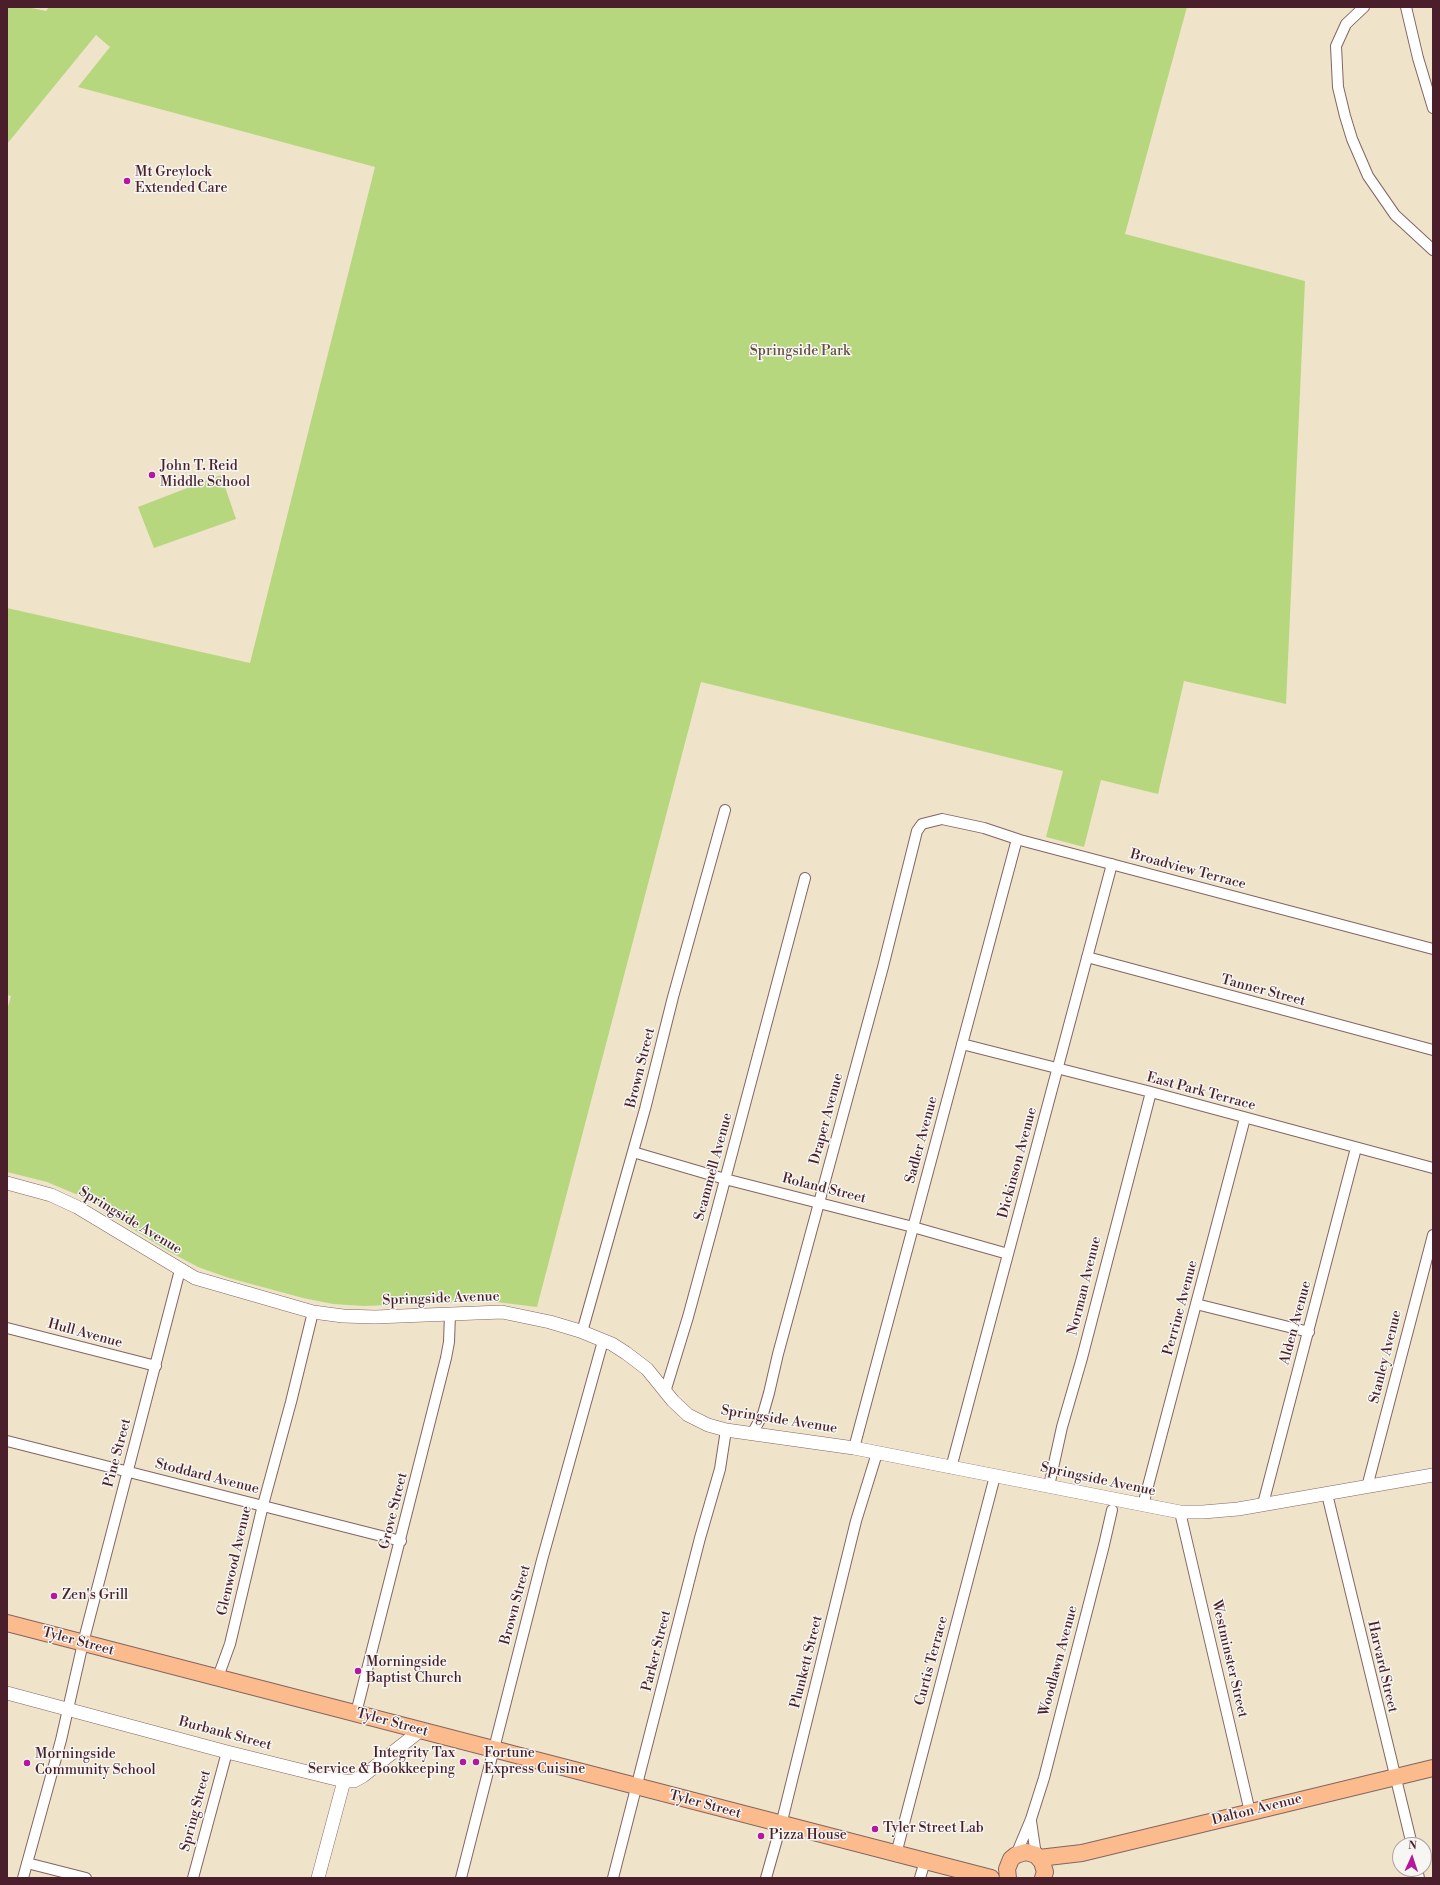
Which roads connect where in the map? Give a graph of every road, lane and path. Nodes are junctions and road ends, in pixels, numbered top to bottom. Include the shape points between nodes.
1 (1364, 7) edge
2 (1406, 7) edge
3 (1433, 108) edge
4 (1433, 250) edge
5 (724, 810) dead end
6 (935, 820) joint
7 (1017, 839) junction
8 (1112, 864) junction
9 (805, 878) dead end
10 (1433, 949) edge
11 (1087, 957) junction
12 (962, 1044) junction
13 (1433, 1050) edge
14 (1058, 1069) junction
15 (1151, 1092) junction
16 (1245, 1118) junction
17 (1356, 1148) junction
18 (633, 1152) junction
19 (1433, 1168) edge
20 (725, 1179) junction
21 (7, 1183) edge
22 (819, 1202) junction
23 (913, 1227) junction
24 (1433, 1235) edge
25 (1008, 1254) junction
26 (180, 1270) junction
27 (1196, 1304) junction
28 (313, 1312) junction
29 (450, 1314) junction
30 (7, 1328) edge
31 (582, 1332) junction
32 (1309, 1332) junction
33 (603, 1341) junction
34 (156, 1366) junction
35 (665, 1392) junction
36 (726, 1430) junction
37 (752, 1434) junction
38 (7, 1441) edge
39 (854, 1448) junction
40 (877, 1453) junction
41 (951, 1468) junction
42 (127, 1471) junction
43 (1433, 1475) edge
44 (996, 1476) junction
45 (1048, 1486) junction
46 (1367, 1487) junction
47 (1328, 1494) junction
48 (1263, 1504) junction
49 (263, 1505) junction
50 (1143, 1505) junction
51 (1112, 1510) dead end
52 (1180, 1512) junction
53 (401, 1541) junction
54 (7, 1623) edge
55 (83, 1643) junction
56 (218, 1677) junction
57 (7, 1693) edge
58 (68, 1708) junction
59 (356, 1713) junction
60 (421, 1730) junction
61 (494, 1749) junction
62 (227, 1752) junction
63 (1433, 1768) edge
64 (1394, 1777) junction
65 (344, 1781) junction
66 (637, 1787) junction
67 (1250, 1812) junction
68 (1031, 1819) junction
69 (781, 1825) junction
70 (1410, 1837) edge
71 (896, 1854) junction
72 (925, 1861) junction
73 (26, 1863) junction
74 (1011, 1866) edge
75 (1042, 1869) edge
76 (962, 1871) junction
77 (23, 1878) edge
78 (86, 1878) edge
79 (193, 1878) edge
80 (318, 1878) edge
81 (461, 1878) edge
82 (613, 1878) edge
83 (766, 1878) edge
84 (920, 1878) edge
85 (991, 1878) edge

1 - 4 street via 1346,24 1336,46 1338,87 1345,116 1368,176 1395,215
2 - 3 street
5 - 18 street, Brown Street
6 - 7 street, Broadview Terrace via 962,823
6 - 22 street, Draper Avenue via 922,824 917,831
7 - 8 street, Broadview Terrace
7 - 12 street, Sadler Avenue
8 - 10 street, Broadview Terrace
8 - 11 street, Dickinson Avenue
9 - 20 street, Scammell Avenue
11 - 13 street, Tanner Street
11 - 14 street, Dickinson Avenue
12 - 14 street, East Park Terrace
12 - 23 street, Sadler Avenue
14 - 15 street, East Park Terrace
14 - 25 street, Dickinson Avenue
15 - 16 street, East Park Terrace
15 - 45 street, Norman Avenue
16 - 17 street, East Park Terrace
16 - 27 street, Perrine Avenue
17 - 19 street, East Park Terrace
17 - 32 street, Alden Avenue
18 - 20 street, Roland Street
18 - 31 street, Brown Street
20 - 22 street, Roland Street
20 - 35 street, Scammell Avenue
21 - 26 street, Springside Avenue via 50,1195 77,1207
22 - 23 street, Roland Street
22 - 37 street, Draper Avenue via 763,1414
23 - 25 street, Roland Street
23 - 39 street, Sadler Avenue
24 - 46 street, Stanley Avenue
25 - 41 street, Dickinson Avenue
26 - 28 street, Springside Avenue via 195,1278
26 - 34 street, Pine Street
27 - 32 street
27 - 50 street, Perrine Avenue
28 - 29 street, Springside Avenue via 375,1317
28 - 49 street, Glenwood Avenue
29 - 31 street, Springside Avenue via 502,1312
29 - 53 street, Grove Street via 446,1358
30 - 34 street, Hull Avenue
31 - 33 street, Springside Avenue
32 - 48 street, Alden Avenue
33 - 35 street, Springside Avenue via 626,1353 647,1369
33 - 61 street, Brown Street via 562,1484
34 - 42 street, Pine Street
35 - 36 street, Springside Avenue via 688,1415
36 - 37 street, Springside Avenue
36 - 66 street, Parker Street via 720,1469
37 - 39 street, Springside Avenue
38 - 42 street, Stoddard Avenue
39 - 40 street, Springside Avenue
40 - 41 street, Springside Avenue
40 - 69 street, Plunkett Street via 856,1521
41 - 44 street, Springside Avenue
42 - 49 street, Stoddard Avenue
42 - 55 street, Pine Street
43 - 46 street, Springside Avenue
44 - 45 street, Springside Avenue
44 - 71 street, Curtis Terrace
45 - 50 street, Springside Avenue
46 - 47 street, Springside Avenue
47 - 48 street, Springside Avenue
47 - 64 street, Harvard Street
48 - 52 street, Springside Avenue via 1203,1512
49 - 53 street, Stoddard Avenue
49 - 56 street, Glenwood Avenue via 232,1637
50 - 52 street, Springside Avenue
51 - 68 street, Woodlawn Avenue via 1044,1778
52 - 67 street, Westminster Street
53 - 59 street, Grove Street
54 - 55 main road, Tyler Street
55 - 56 main road, Tyler Street
55 - 58 street, Pine Street
56 - 59 main road, Tyler Street
57 - 58 street, Burbank Street
58 - 62 street, Burbank Street
58 - 73 street, Pine Street
59 - 60 main road, Tyler Street
60 - 61 main road, Tyler Street
60 - 65 street, Burbank Street via 363,1776 354,1781
61 - 66 main road, Tyler Street
61 - 81 street, Brown Street
62 - 65 street, Burbank Street
62 - 79 street, Spring Street
63 - 64 main road, Dalton Avenue
64 - 67 main road, Dalton Avenue
64 - 70 street, Harvard Street
65 - 80 street
66 - 69 main road, Tyler Street
66 - 82 street, Parker Street
67 - 75 main road, Dalton Avenue via 1082,1853
68 - 74 street, Woodlawn Avenue
68 - 75 street, Woodlawn Avenue
69 - 71 main road, Tyler Street
69 - 83 street, Plunkett Street
71 - 72 main road, Tyler Street
72 - 76 main road, Tyler Street
72 - 84 street
73 - 77 street, Pine Street
73 - 78 street
74 - 75 main road, Tyler Street via 1026,1852
74 - 76 main road, Tyler Street
76 - 85 main road, Tyler Street

